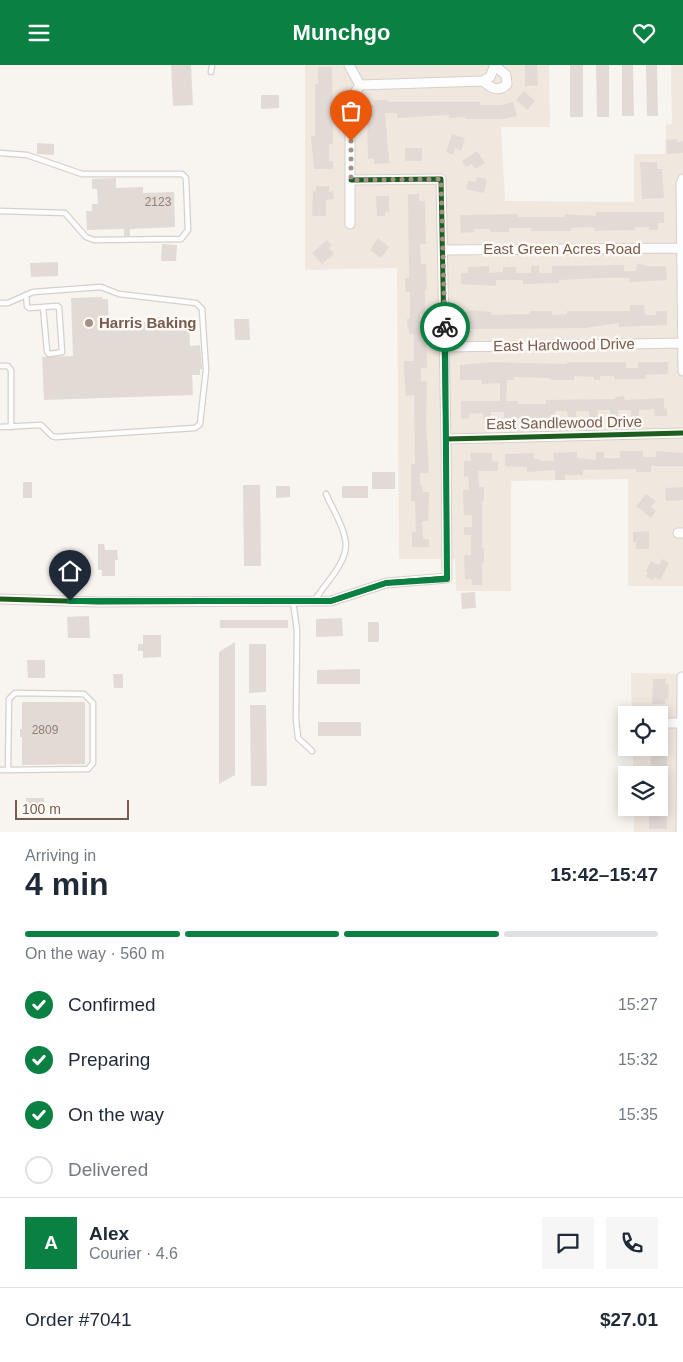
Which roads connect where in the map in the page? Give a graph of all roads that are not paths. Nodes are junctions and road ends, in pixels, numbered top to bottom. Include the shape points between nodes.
1 (212, 65) edge
2 (349, 65) edge
3 (495, 65) edge
4 (211, 72) dead end
5 (487, 79) junction
6 (360, 85) junction
7 (0, 153) edge
8 (683, 179) edge
9 (351, 180) junction
10 (0, 211) edge
11 (350, 224) dead end
12 (681, 248) junction
13 (443, 250) junction
14 (26, 295) junction
15 (0, 303) edge
16 (43, 307) junction
17 (682, 343) edge
18 (445, 347) junction
19 (0, 366) edge
20 (683, 371) edge
21 (0, 427) edge
22 (11, 427) junction
23 (683, 433) edge
24 (446, 439) junction
25 (326, 494) dead end
26 (0, 599) edge
27 (314, 601) junction
28 (293, 602) junction
29 (682, 677) dead end
30 (668, 723) edge
31 (683, 723) edge
32 (312, 751) dead end
33 (0, 770) edge
34 (8, 770) junction
35 (681, 832) edge

1 - 4 lane
2 - 6 street
3 - 5 street
3 - 5 street via 506,75 507,85 494,89
5 - 6 street
6 - 9 street via 350,101
7 - 10 lane via 28,155 82,174 182,174 186,178 188,229 181,239 94,240 86,237 65,213
8 - 12 street
9 - 11 street
9 - 13 street via 441,179
12 - 13 street, East Green Acres Road
12 - 17 street
13 - 18 street
14 - 15 lane
14 - 16 lane via 28,307
14 - 22 lane via 101,287 120,294 196,303 200,306 206,370 200,424 195,428 56,437 41,425
16 - 16 lane via 57,306 60,309 62,352 46,351
17 - 18 street, East Hardwood Drive
17 - 20 street
18 - 24 street
19 - 22 lane via 8,366 11,370
21 - 22 lane
23 - 24 street, East Sandlewood Drive
24 - 27 street via 447,579 386,583 331,601
25 - 27 lane via 346,538 346,546 339,566
26 - 28 street
27 - 28 street
28 - 32 lane via 297,630 298,738
29 - 31 street
30 - 31 street
31 - 35 street
33 - 34 lane
34 - 34 lane via 88,769 93,763 93,703 84,694 15,693 9,699

